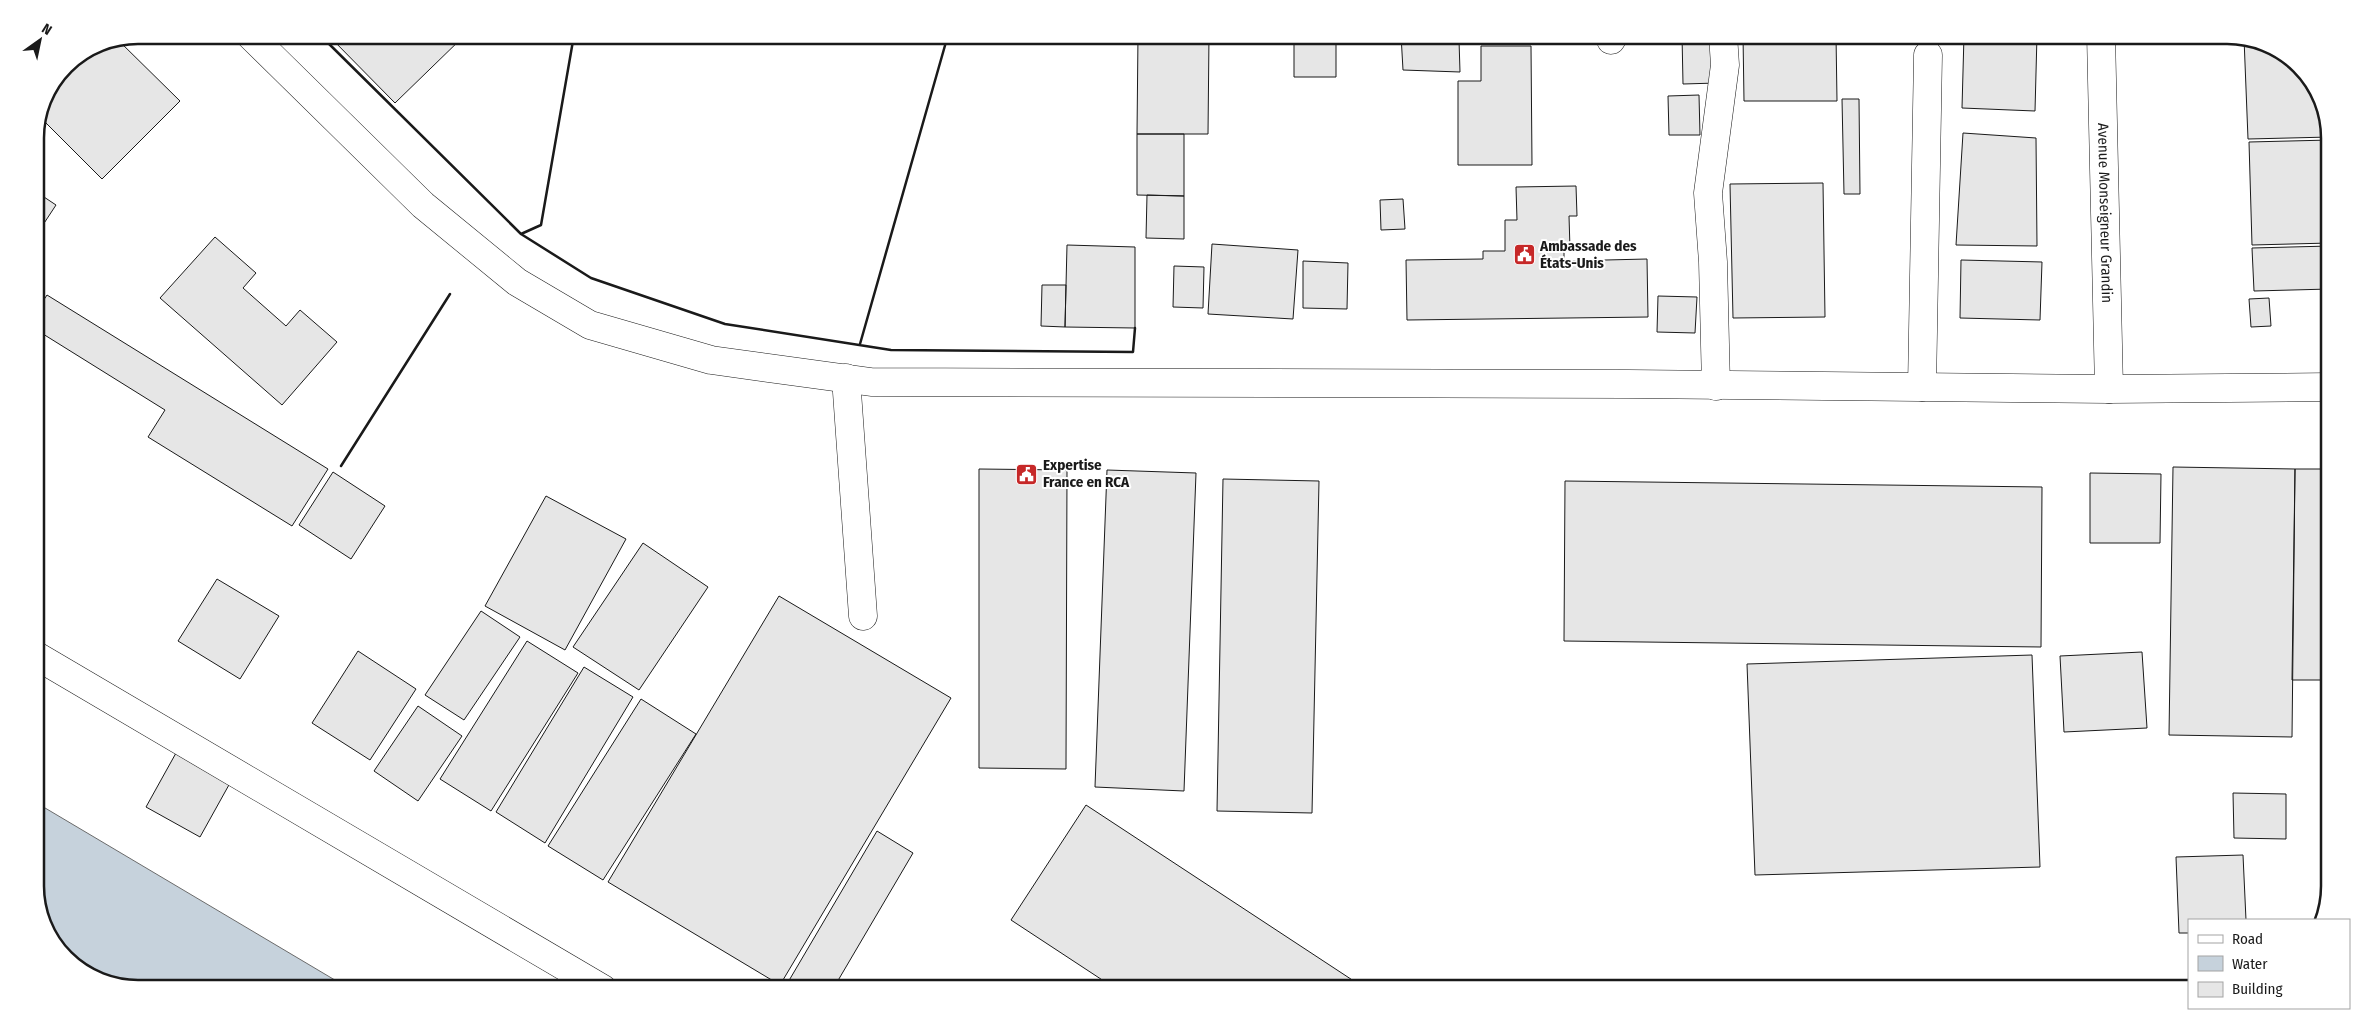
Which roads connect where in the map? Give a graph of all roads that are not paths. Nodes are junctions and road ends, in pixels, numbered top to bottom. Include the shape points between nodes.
1 (259, 44) edge
2 (1724, 44) edge
3 (2101, 44) edge
4 (1928, 55) dead end
5 (846, 378) junction
6 (1716, 386) junction
7 (2321, 387) edge
8 (1922, 388) junction
9 (2109, 390) junction
10 (863, 616) dead end
11 (44, 660) edge
12 (588, 980) edge

1 - 5 main road via 423,204 516,282 590,325 711,360
2 - 6 main road via 1725,65 1708,193 1714,262
3 - 9 main road, Avenue Monseigneur Grandin
4 - 8 main road
5 - 6 main road via 871,382
5 - 10 main road
6 - 8 main road
7 - 9 main road
8 - 9 main road
11 - 12 main road

